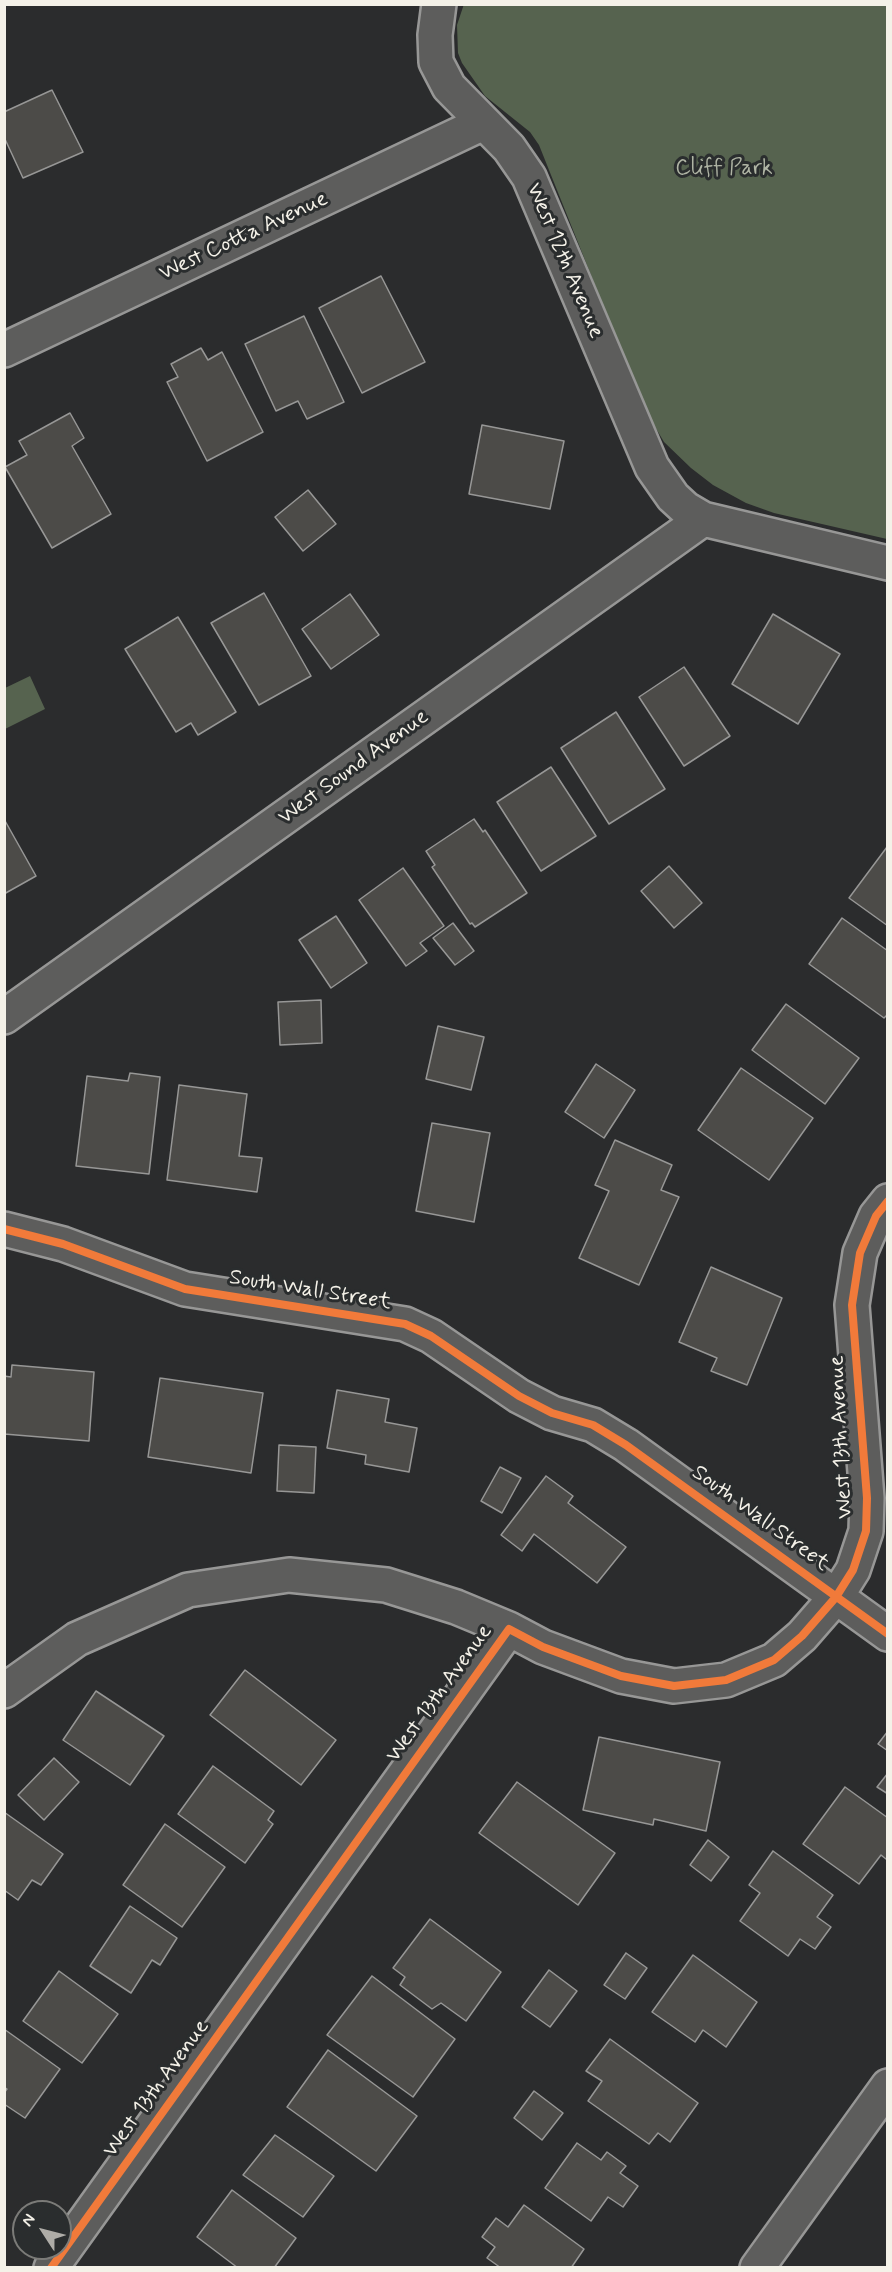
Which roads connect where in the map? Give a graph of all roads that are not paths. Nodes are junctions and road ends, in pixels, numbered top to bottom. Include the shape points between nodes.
1 (439, 4) edge
2 (483, 123) junction
3 (4, 350) edge
4 (703, 519) junction
5 (888, 564) edge
6 (4, 1017) edge
7 (888, 1201) edge
8 (4, 1229) edge
9 (836, 1597) junction
10 (509, 1629) junction
11 (888, 1634) edge
12 (4, 1691) edge
13 (888, 2086) edge
14 (51, 2268) edge
15 (757, 2268) edge

1 - 2 street, West 12th Avenue via 436,62 449,87
2 - 3 street, West Cotta Avenue
2 - 4 street, West 12th Avenue via 509,148 529,177 652,467 673,497
4 - 5 street
4 - 6 street, West Sound Avenue
7 - 9 street, West 13th Avenue via 876,1216 860,1253 852,1305 867,1498 866,1532 853,1570
8 - 9 street, South Wall Street via 63,1244 184,1289 405,1324 431,1336 519,1396 552,1413 593,1425
9 - 10 street, West 13th Avenue via 802,1636 774,1660 726,1680 674,1686 621,1676 543,1647
9 - 11 street, South Wall Street
10 - 12 street via 386,1585 289,1575 188,1590 77,1639
10 - 14 street, West 13th Avenue
13 - 15 street

